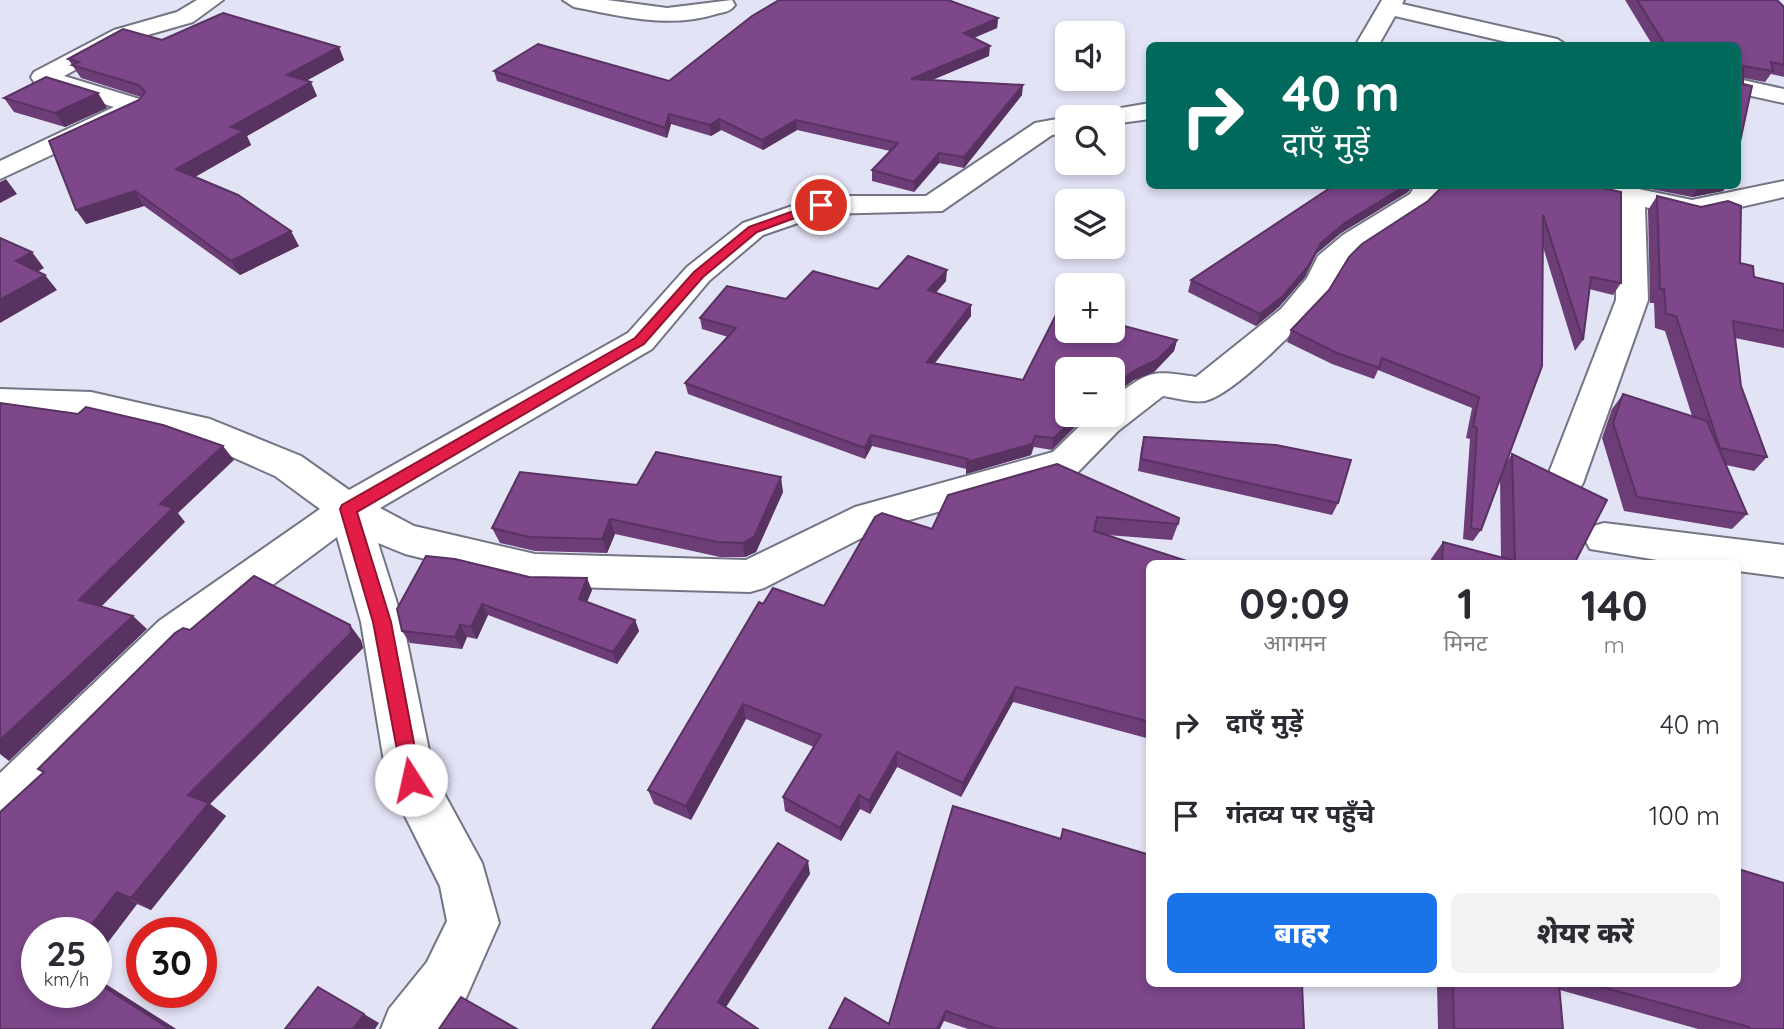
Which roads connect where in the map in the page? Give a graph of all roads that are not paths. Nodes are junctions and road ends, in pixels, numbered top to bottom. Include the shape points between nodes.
1 (212, 0) edge
2 (574, 0) edge
3 (1391, 4) edge
4 (724, 5) dead end
5 (1368, 42) edge
6 (1542, 42) edge
7 (1741, 87) edge
8 (1784, 96) edge
9 (1146, 112) edge
10 (1125, 114) edge
11 (1055, 128) edge
12 (0, 171) edge
13 (1427, 189) edge
14 (1602, 189) edge
15 (1784, 189) edge
16 (1631, 195) junction
17 (0, 401) edge
18 (1564, 483) edge
19 (348, 509) junction
20 (1604, 538) edge
21 (1784, 561) edge
22 (0, 805) edge
23 (410, 1029) edge

1 - 12 street via 185,17 122,35 43,77 137,106
2 - 4 street via 671,17
3 - 5 street
3 - 6 street
7 - 8 street
9 - 10 street
11 - 19 street via 1044,130 932,205 821,205 753,229 698,274 640,341
13 - 19 street via 1420,200 1353,241 1329,262 1321,281 1292,316 1202,390 1157,383 1105,422 1065,462 869,517 750,576 535,569 405,539
14 - 16 street
15 - 16 street via 1692,209
16 - 18 street via 1632,300
17 - 19 street via 91,404 210,432 288,466
19 - 22 street via 174,634
19 - 23 street via 382,622 411,780 464,881 473,923 446,981
20 - 21 street

